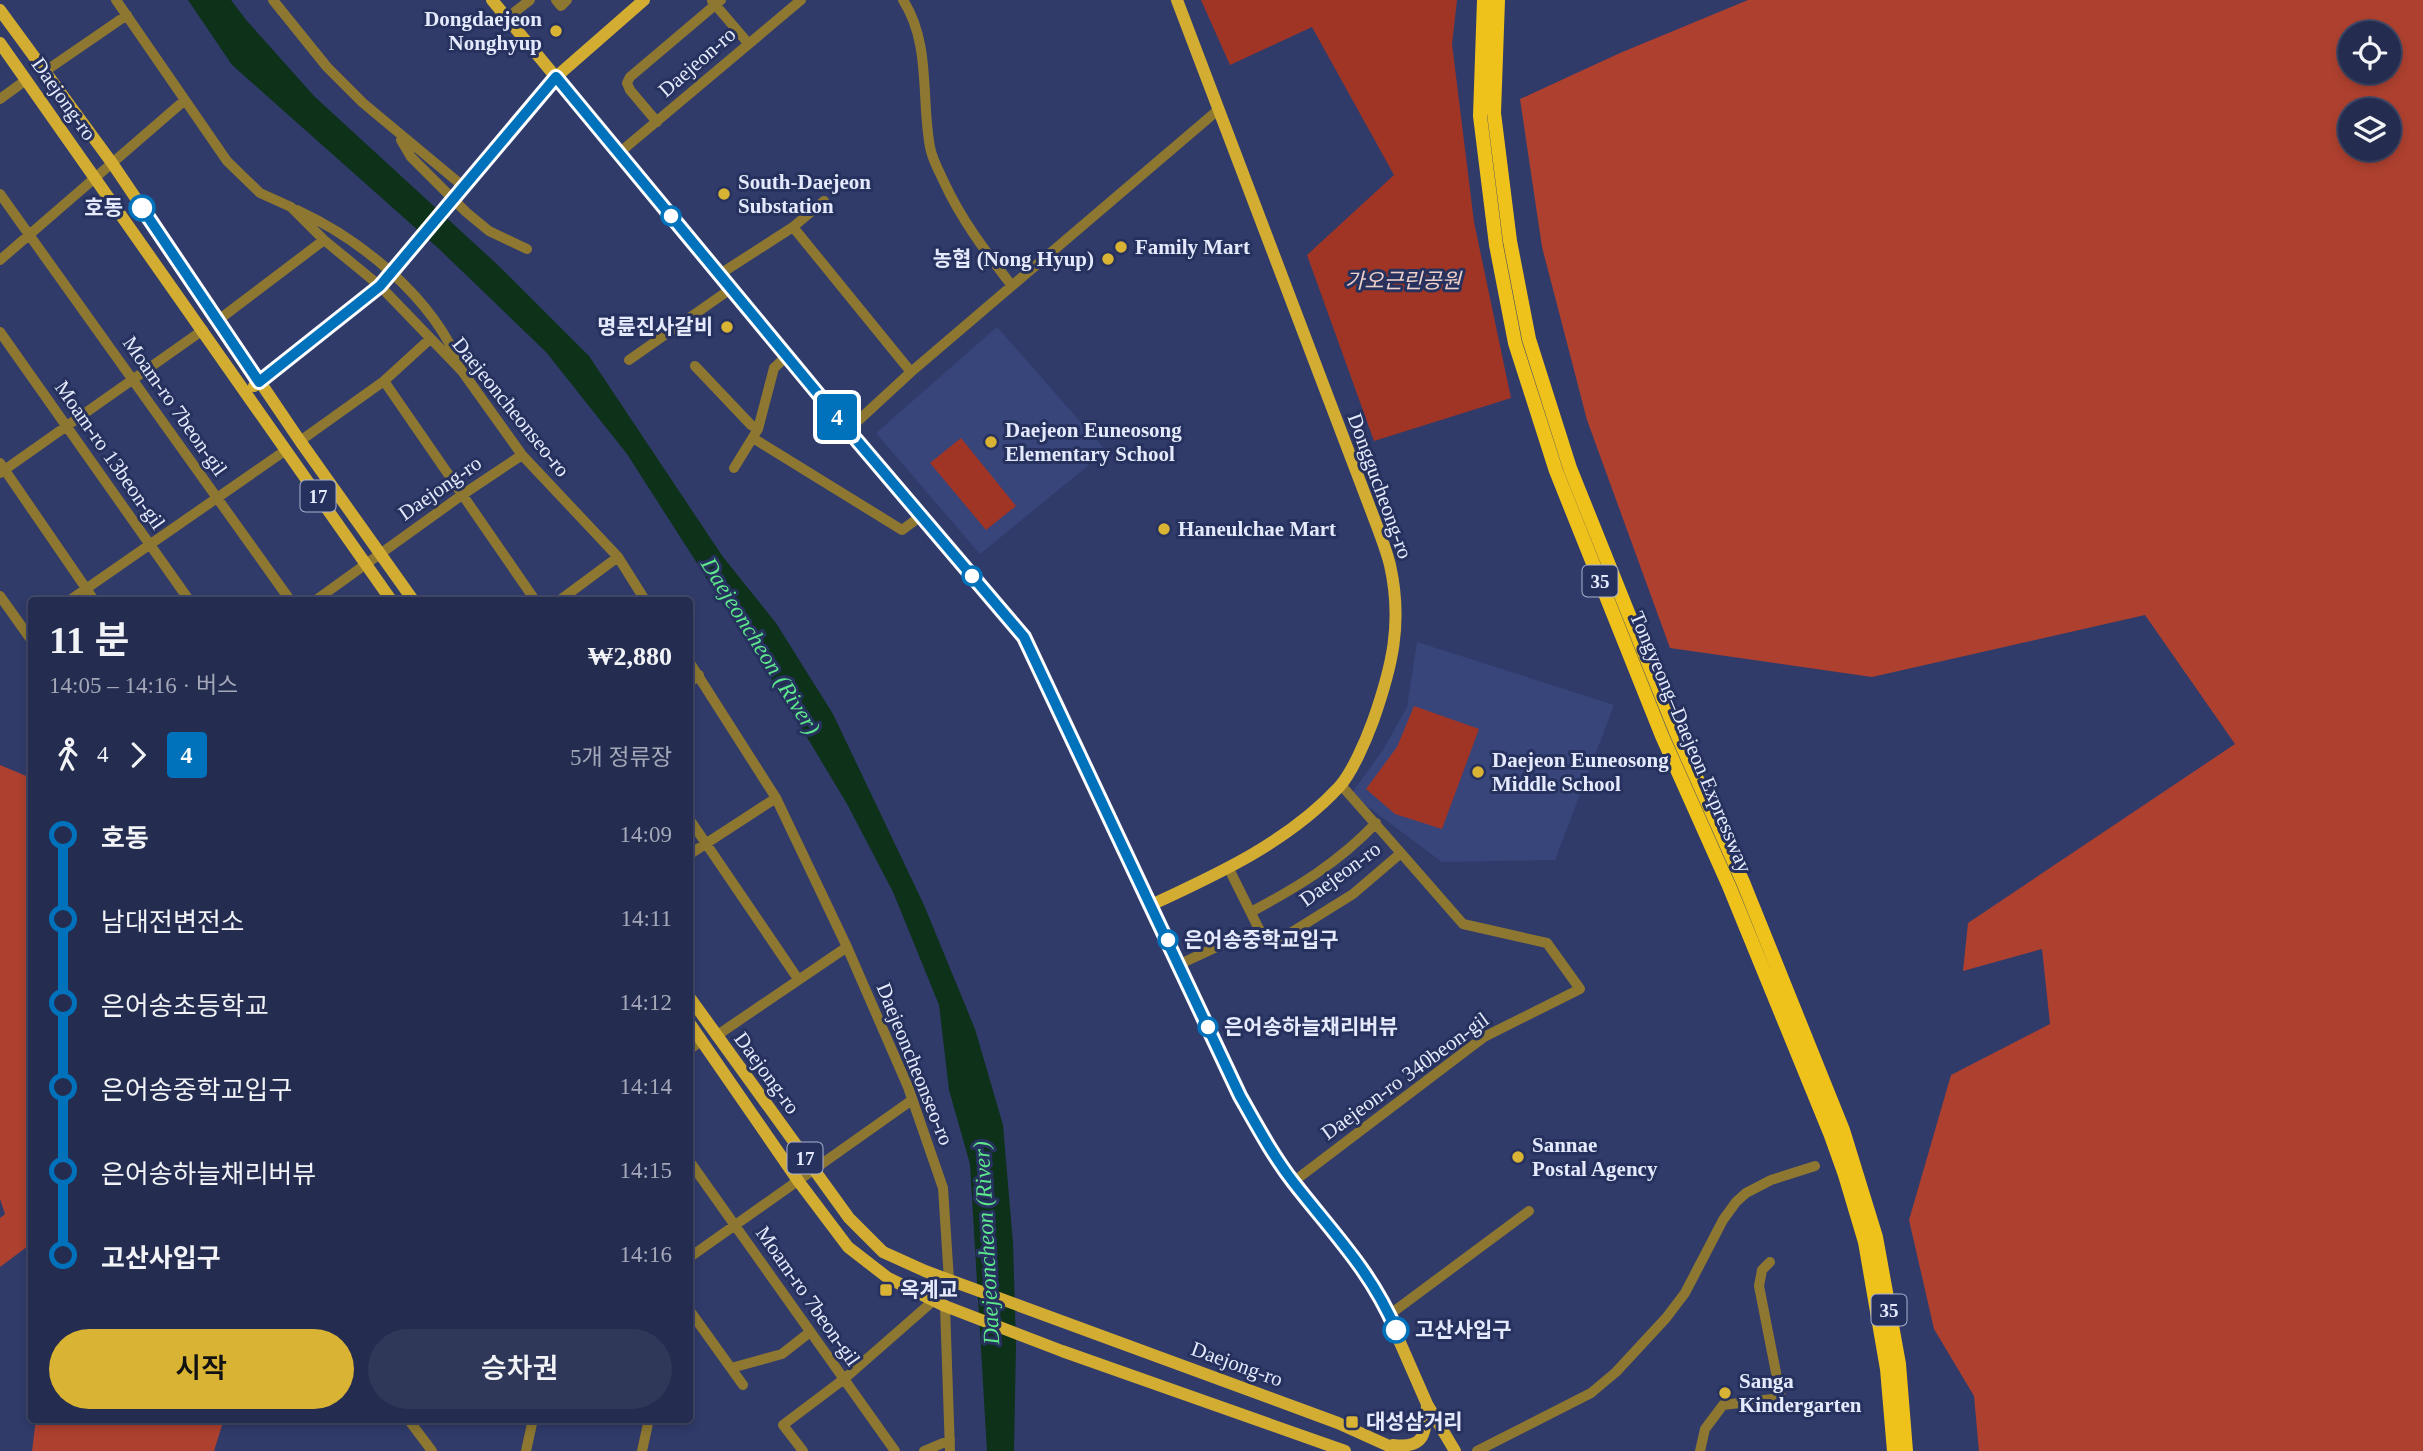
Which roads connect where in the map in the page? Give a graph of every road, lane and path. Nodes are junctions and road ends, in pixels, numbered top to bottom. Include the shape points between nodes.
1 (116, 0) edge
2 (273, 0) edge
3 (492, 0) edge
4 (530, 0) edge
5 (556, 0) edge
6 (568, 0) edge
7 (644, 0) edge
8 (801, 0) edge
9 (904, 0) edge
10 (1177, 0) edge
11 (1484, 0) edge
12 (1498, 0) edge
13 (716, 2) edge
14 (0, 10) edge
15 (127, 15) junction
16 (507, 18) junction
17 (0, 43) edge
18 (748, 43) junction
19 (44, 72) junction
20 (556, 77) junction
21 (26, 80) junction
22 (0, 99) edge
23 (185, 100) junction
24 (1218, 110) junction
25 (657, 122) junction
26 (397, 134) junction
27 (619, 153) junction
28 (112, 163) junction
29 (96, 178) junction
30 (462, 189) junction
31 (0, 194) edge
32 (824, 201) dead end
33 (290, 207) junction
34 (793, 227) junction
35 (29, 234) junction
36 (324, 240) junction
37 (527, 249) dead end
38 (0, 260) edge
39 (720, 274) junction
40 (380, 286) junction
41 (1012, 286) junction
42 (732, 288) junction
43 (217, 321) junction
44 (203, 330) junction
45 (0, 331) edge
46 (430, 339) junction
47 (787, 356) junction
48 (629, 360) dead end
49 (695, 366) dead end
50 (463, 371) junction
51 (911, 372) junction
52 (133, 380) junction
53 (384, 381) junction
54 (259, 382) junction
55 (246, 392) junction
56 (67, 426) junction
57 (848, 430) junction
58 (756, 434) junction
59 (300, 441) junction
60 (286, 450) junction
61 (522, 455) junction
62 (733, 468) dead end
63 (2, 469) edge
64 (463, 495) junction
65 (218, 499) junction
66 (921, 516) junction
67 (150, 545) junction
68 (381, 554) junction
69 (618, 557) junction
70 (366, 564) junction
71 (86, 589) junction
72 (0, 596) edge
73 (74, 597) edge
74 (92, 597) edge
75 (187, 597) edge
76 (288, 597) edge
77 (320, 597) edge
78 (389, 597) edge
79 (411, 597) edge
80 (533, 597) edge
81 (564, 597) edge
82 (643, 597) edge
83 (28, 629) edge
84 (694, 679) edge
85 (1341, 785) junction
86 (776, 798) junction
87 (1376, 823) junction
88 (693, 824) edge
89 (706, 843) junction
90 (693, 852) edge
91 (1401, 853) junction
92 (1229, 869) junction
93 (1151, 905) junction
94 (1251, 912) junction
95 (1265, 941) junction
96 (847, 947) junction
97 (1180, 964) junction
98 (798, 979) junction
99 (693, 1002) edge
100 (693, 1029) edge
101 (716, 1036) junction
102 (701, 1041) junction
103 (693, 1047) edge
104 (912, 1100) junction
105 (1837, 1131) junction
106 (1815, 1166) dead end
107 (693, 1167) edge
108 (814, 1171) junction
109 (1851, 1174) junction
110 (799, 1182) junction
111 (1293, 1182) junction
112 (1529, 1211) dead end
113 (735, 1227) junction
114 (693, 1255) edge
115 (1770, 1262) dead end
116 (950, 1280) junction
117 (939, 1304) junction
118 (693, 1315) edge
119 (1390, 1315) junction
120 (810, 1332) junction
121 (731, 1368) junction
122 (844, 1379) junction
123 (743, 1385) dead end
124 (1427, 1404) junction
125 (411, 1423) edge
126 (532, 1423) edge
127 (648, 1423) edge
128 (1441, 1427) junction
129 (950, 1446) edge
130 (1395, 1448) edge
131 (529, 1450) edge
132 (1341, 1450) edge
133 (432, 1451) edge
134 (642, 1451) edge
135 (803, 1451) edge
136 (895, 1451) edge
137 (924, 1451) edge
138 (1442, 1451) edge
139 (1455, 1451) edge
140 (1477, 1451) edge
141 (1700, 1451) edge
142 (1894, 1451) edge
143 (1906, 1451) edge

1 - 15 street, Daejeoncheonseo-ro
2 - 26 street via 327,67
3 - 16 main road
4 - 16 street
5 - 6 street via 561,6
7 - 20 main road
8 - 18 street, Daejeon-ro
9 - 41 street via 919,37 930,150 958,212
10 - 24 main road, Donggucheong-ro
11 - 105 highway, Tongyeong–Daejeon Expressway / 35 via 1480,116 1496,245 1515,342 1556,471 1662,736
12 - 105 highway, Tongyeong–Daejeon Expressway / 35 via 1494,113 1510,241 1529,339 1575,480 1676,732 1743,883
13 - 18 street
13 - 25 street via 630,77 630,90
14 - 19 main road, Daejong-ro / 17
15 - 19 street, Daejong-ro
15 - 23 street, Daejeoncheonseo-ro
16 - 20 main road
17 - 21 main road, Daejong-ro / 17
18 - 25 street, Daejeon-ro
19 - 28 main road, Daejong-ro / 17
20 - 27 main road
20 - 30 main road
21 - 22 street
21 - 29 main road, Daejong-ro / 17
23 - 28 street, Daejong-ro
23 - 33 street, Daejeoncheonseo-ro via 227,161 260,192
24 - 41 street
24 - 85 main road, Donggucheong-ro via 1390,565 1397,626 1389,676 1368,734
25 - 27 street, Daejeon-ro
26 - 30 street
26 - 37 street via 411,157 466,212 489,231
27 - 39 main road
28 - 29 street, Daejong-ro
28 - 43 main road, Daejong-ro / 17
29 - 35 street
29 - 44 main road, Daejong-ro / 17
30 - 40 main road, bridge
31 - 35 street, Moam-ro 7beon-gil
32 - 34 street
33 - 36 street, Daejeoncheonseo-ro
33 - 50 street via 343,234 398,279 433,319
34 - 39 street
34 - 51 street
35 - 38 street
35 - 52 street, Moam-ro 7beon-gil
36 - 40 street, Daejeoncheonseo-ro
36 - 43 street
39 - 42 main road
40 - 46 street, Daejeoncheonseo-ro
40 - 54 main road
41 - 51 street
42 - 47 main road
42 - 48 street
43 - 54 main road, Daejong-ro / 17
44 - 52 street
44 - 55 main road, Daejong-ro / 17
45 - 56 street, Moam-ro 13beon-gil
46 - 50 street, Daejeoncheonseo-ro
46 - 53 street
47 - 57 main road
47 - 58 street via 774,368
49 - 58 street
50 - 61 street, Daejeoncheonseo-ro
51 - 57 street
52 - 56 street
52 - 65 street, Moam-ro 7beon-gil
53 - 59 street
53 - 64 street
54 - 55 main road
54 - 59 main road, Daejong-ro / 17
55 - 60 main road, Daejong-ro / 17
56 - 63 street
56 - 67 street, Moam-ro 13beon-gil
57 - 66 main road
58 - 62 street
58 - 66 street via 902,530
59 - 68 main road, Daejong-ro / 17
60 - 65 street
60 - 70 main road, Daejong-ro / 17
61 - 64 street, Daejong-ro
61 - 69 street, Daejeoncheonseo-ro
63 - 71 street
64 - 68 street, Daejong-ro
64 - 80 street
65 - 67 street
65 - 76 street, Moam-ro 7beon-gil
66 - 93 main road via 1024,637
67 - 71 street
67 - 75 street, Moam-ro 13beon-gil
68 - 70 street, Daejong-ro
68 - 79 main road, Daejong-ro / 17
69 - 81 street
69 - 82 street, Daejeoncheonseo-ro
70 - 77 street, Daejong-ro
70 - 78 main road, Daejong-ro / 17
71 - 73 street
71 - 74 street
72 - 83 street
84 - 86 street, Daejeoncheonseo-ro
85 - 87 street, Daejeon-ro
85 - 92 main road, Donggucheong-ro via 1302,822
86 - 89 street
86 - 96 street, Daejeoncheonseo-ro
87 - 91 street, Daejeon-ro
87 - 94 street via 1338,860
88 - 89 street
89 - 90 street
89 - 98 street
91 - 95 street, Daejeon-ro via 1353,894 1284,937
91 - 111 street, Daejeon-ro 340beon-gil via 1463,924 1547,943 1580,989 1484,1037
92 - 93 main road, Donggucheong-ro
92 - 94 street
93 - 97 main road
94 - 95 street
95 - 97 street, Daejeon-ro via 1247,936 1234,939
96 - 98 street
96 - 104 street, Daejeoncheonseo-ro
97 - 111 main road via 1240,1096
98 - 101 street
99 - 101 main road, Daejong-ro / 17
100 - 102 main road, Daejong-ro / 17
101 - 108 main road, Daejong-ro / 17
102 - 103 street, Daejong-ro
102 - 110 main road, Daejong-ro / 17
104 - 108 street
104 - 116 street, Daejeoncheonseo-ro via 943,1188
105 - 109 highway, Tongyeong–Daejeon Expressway / 35
106 - 140 street via 1771,1180 1736,1202 1685,1293 1591,1394
107 - 113 street, Moam-ro 7beon-gil
108 - 110 street
108 - 116 main road, Daejong-ro / 17 via 849,1218 883,1252
109 - 142 highway, Tongyeong–Daejeon Expressway / 35 via 1887,1369
109 - 143 highway, Tongyeong–Daejeon Expressway / 35 via 1876,1237 1899,1364
110 - 113 street
110 - 117 main road, Daejong-ro / 17 via 848,1247 888,1278
111 - 119 main road via 1359,1262
112 - 119 street
113 - 114 street
113 - 120 street, Moam-ro 7beon-gil
115 - 141 street via 1762,1270 1759,1286 1781,1398 1723,1405 1705,1429
116 - 130 main road, Daejong-ro / 17
117 - 122 street
117 - 129 street
117 - 132 main road, 17
118 - 121 street
119 - 124 main road
120 - 121 street via 782,1353
120 - 122 street, Moam-ro 7beon-gil
121 - 123 street
122 - 135 street via 783,1425
122 - 136 street, Moam-ro 7beon-gil
124 - 128 main road
124 - 130 main road via 1425,1431 1419,1442
125 - 133 street
126 - 131 street
127 - 134 street
128 - 138 main road
128 - 139 main road
129 - 137 street

